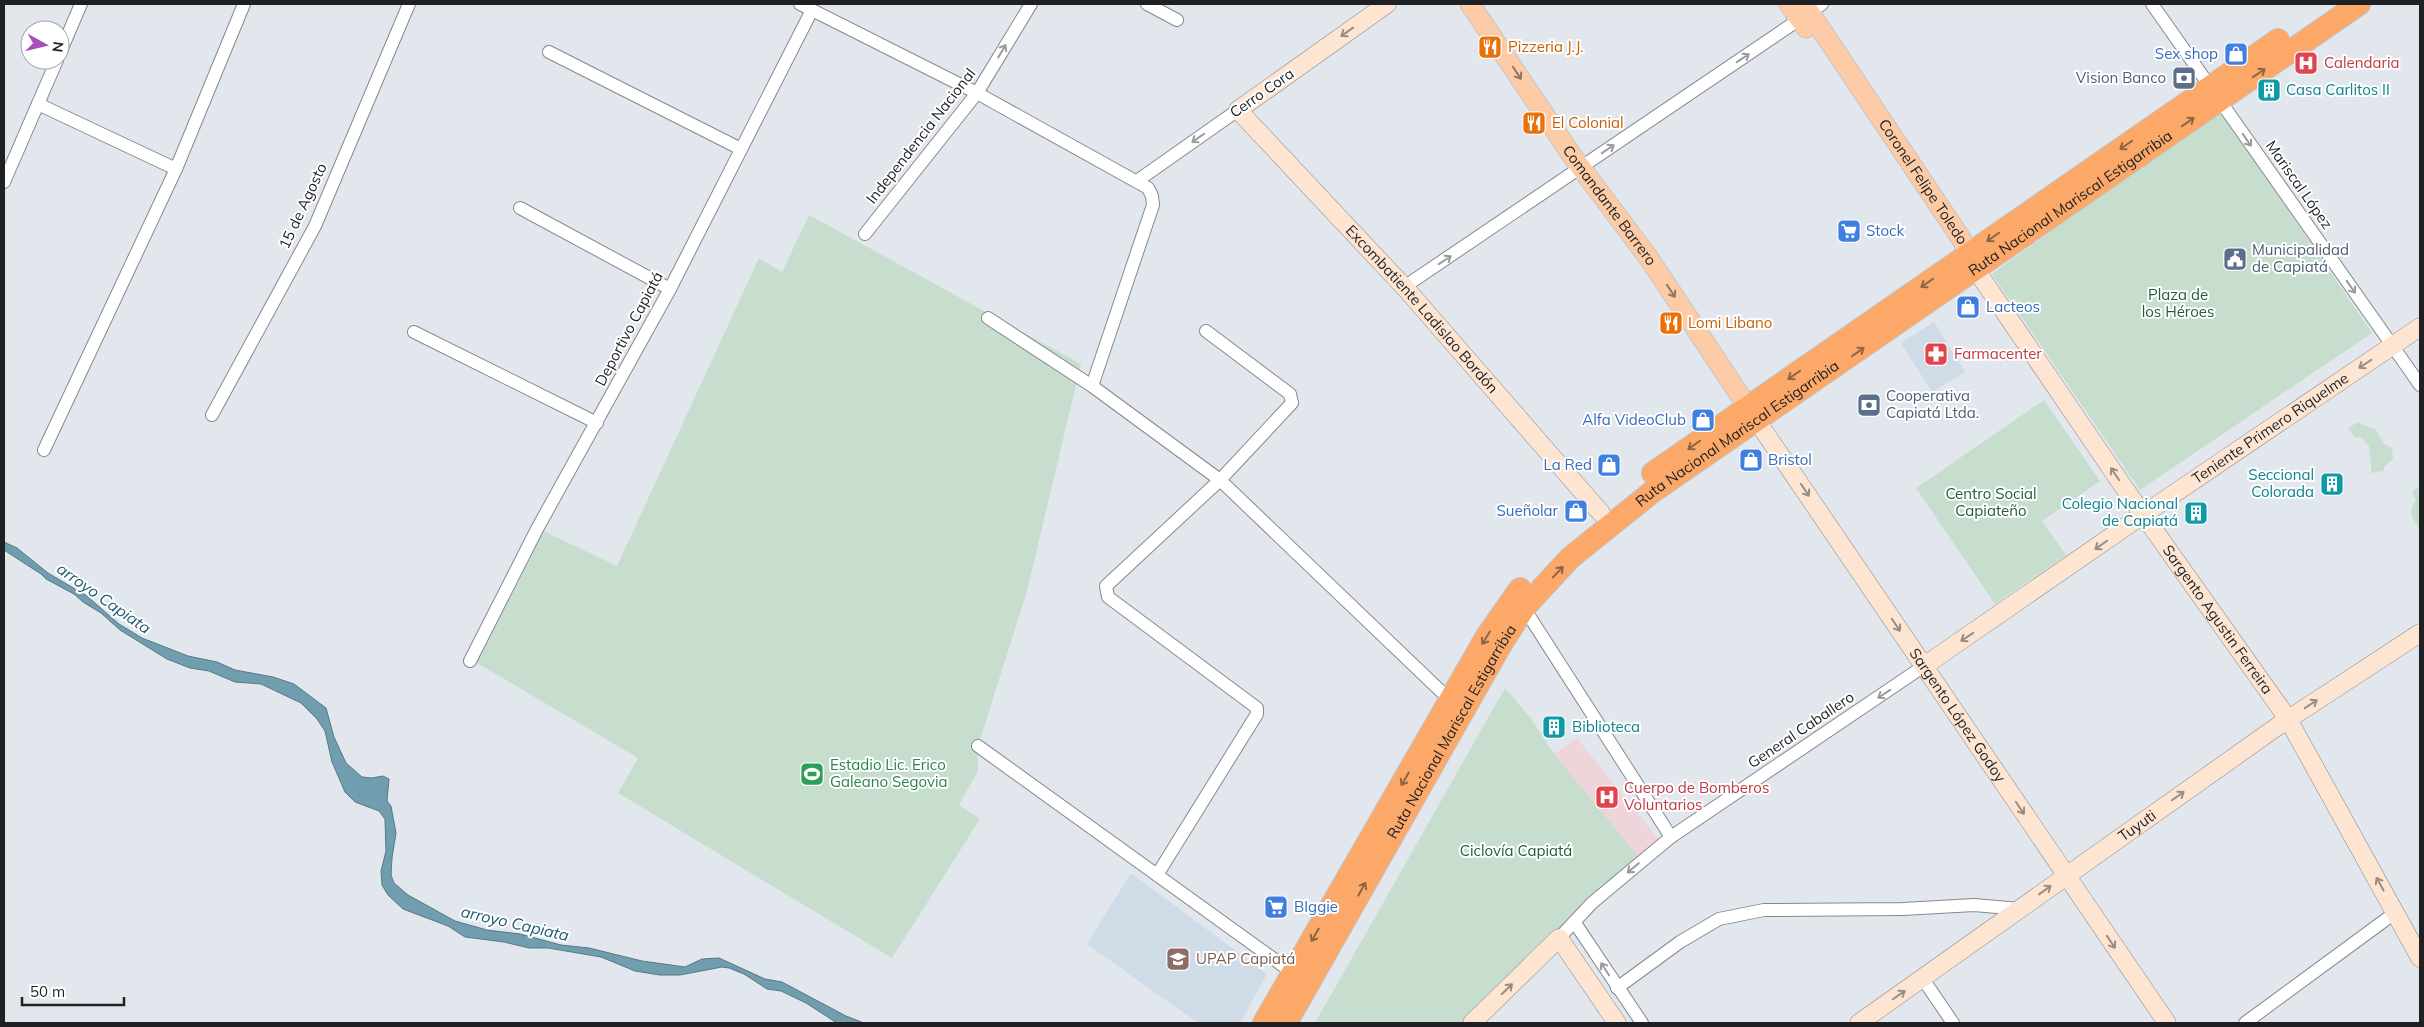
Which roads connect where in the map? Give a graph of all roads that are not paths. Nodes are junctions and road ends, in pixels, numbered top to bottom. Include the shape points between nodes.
1 (82, 4) edge
2 (244, 4) edge
3 (409, 4) edge
4 (800, 4) edge
5 (1031, 4) edge
6 (1147, 4) edge
7 (1387, 4) edge
8 (1470, 4) edge
9 (2152, 4) edge
10 (2332, 4) edge
11 (2359, 4) edge
12 (1805, 8) edge
13 (812, 10) junction
14 (1177, 20) dead end
15 (70, 31) edge
16 (549, 52) dead end
17 (53, 70) edge
18 (977, 93) junction
19 (2214, 94) junction
20 (38, 104) junction
21 (1238, 110) junction
22 (741, 149) junction
23 (1581, 168) junction
24 (176, 169) junction
25 (1137, 181) junction
26 (4, 182) edge
27 (520, 208) dead end
28 (865, 234) dead end
29 (1972, 262) junction
30 (1404, 287) junction
31 (670, 289) junction
32 (988, 318) dead end
33 (2420, 328) edge
34 (1206, 331) dead end
35 (414, 332) dead end
36 (2392, 346) junction
37 (2420, 385) edge
38 (1092, 386) junction
39 (1753, 414) junction
40 (212, 415) dead end
41 (597, 423) junction
42 (44, 450) dead end
43 (1220, 480) junction
44 (1601, 512) junction
45 (2144, 514) junction
46 (1524, 608) junction
47 (2419, 636) edge
48 (470, 661) dead end
49 (1924, 666) junction
50 (1450, 700) junction
51 (2288, 719) junction
52 (978, 746) dead end
53 (1671, 837) junction
54 (1157, 875) junction
55 (2065, 875) junction
56 (2020, 909) junction
57 (2396, 912) junction
58 (1575, 922) junction
59 (1559, 938) junction
60 (2420, 958) edge
61 (1293, 973) junction
62 (1923, 978) junction
63 (1617, 988) junction
64 (1264, 1023) edge
65 (1286, 1023) edge
66 (1472, 1023) edge
67 (1617, 1023) edge
68 (1642, 1023) edge
69 (1859, 1023) edge
70 (1953, 1023) edge
71 (2167, 1023) edge
72 (2245, 1023) edge

1 - 15 street
2 - 24 street
3 - 40 street, 15 de Agosto via 314,226
4 - 13 street
18 -> 5 street, Independencia Nacional
6 - 14 street
7 -> 21 street, Cerro Cora
8 -> 23 main road, Comandante Barrero
9 - 19 street, Mariscal López
10 - 19 highway, Ruta Nacional Mariscal Estigarribia
19 -> 11 highway, Ruta Nacional Mariscal Estigarribia
23 -> 12 street
12 - 29 main road, Coronel Felipe Toledo via 1955,244
13 - 18 street
13 - 22 street, Deportivo Capiatá
16 - 22 street
17 - 20 street
18 - 25 street
18 - 28 street, Independencia Nacional
19 - 29 highway, Ruta Nacional Mariscal Estigarribia
19 -> 36 street, Mariscal López
20 - 24 street
20 - 26 street
21 -> 25 street, Cerro Cora
21 - 30 street, Excombatiente Ladislao Bordón
22 - 31 street, Deportivo Capiatá
30 -> 23 street
23 -> 39 main road, Comandante Barrero via 1648,257
24 - 42 street
25 - 38 street via 1148,188 1153,205
27 - 31 street
29 - 39 highway, Ruta Nacional Mariscal Estigarribia
45 -> 29 street, Sargento Agustin Ferreira
30 - 44 street, Excombatiente Ladislao Bordón
31 - 41 street, Deportivo Capiatá
32 - 38 street
33 - 36 street, Teniente Primero Riquelme
34 - 43 street via 1293,398 1292,403
35 - 41 street
36 - 37 street, Mariscal López
36 -> 45 street, Teniente Primero Riquelme
38 - 43 street
39 -> 44 highway, Ruta Nacional Mariscal Estigarribia
46 -> 39 highway, Ruta Nacional Mariscal Estigarribia via 1570,558
39 -> 49 street, Sargento López Godoy
41 - 48 street, Deportivo Capiatá via 537,530
43 - 50 street
43 - 54 street via 1106,586 1108,597 1257,708 1257,714
44 -> 50 highway, Ruta Nacional Mariscal Estigarribia via 1559,548 1513,598
45 -> 49 street, Teniente Primero Riquelme
45 - 51 street, Sargento Agustin Ferreira
46 - 53 street
65 -> 46 highway, Ruta Nacional Mariscal Estigarribia
51 -> 47 street, Tuyuti
49 -> 53 street, General Caballero
49 -> 55 street, Sargento López Godoy
50 -> 61 highway, Ruta Nacional Mariscal Estigarribia
55 -> 51 street, Tuyuti
57 -> 51 street, Sargento Agustin Ferreira
52 - 54 street
53 -> 58 street, General Caballero via 1592,903
54 - 61 street
56 -> 55 street, Tuyuti
55 -> 71 street, Sargento López Godoy
56 - 62 street, Tuyuti
56 - 63 street via 1974,905 1764,910 1719,919 1680,942
57 - 60 street, Sargento Agustin Ferreira
57 - 72 street
58 - 59 street, General Caballero
63 -> 58 street
66 -> 59 street
59 - 67 street
61 - 64 highway, Ruta Nacional Mariscal Estigarribia
69 -> 62 street, Tuyuti
62 - 70 street
63 - 68 street

